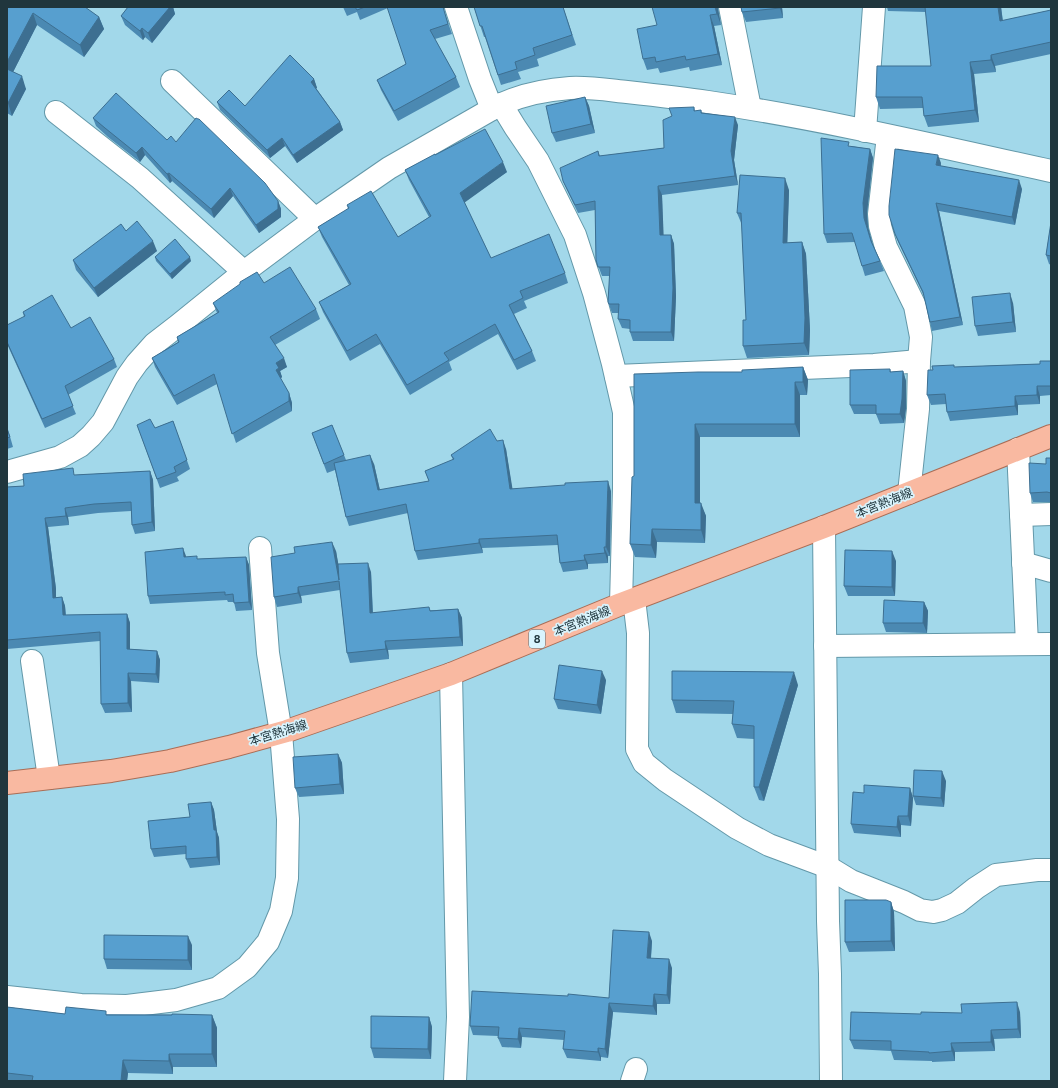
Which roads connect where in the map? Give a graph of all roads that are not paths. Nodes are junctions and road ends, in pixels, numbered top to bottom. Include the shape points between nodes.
1 (456, 7) edge
2 (730, 7) edge
3 (874, 7) edge
4 (172, 81) dead end
5 (496, 106) junction
6 (750, 108) junction
7 (56, 112) dead end
8 (865, 131) junction
9 (888, 136) junction
10 (1051, 171) edge
11 (315, 219) junction
12 (244, 272) junction
13 (919, 361) junction
14 (616, 376) junction
15 (1051, 436) edge
16 (1018, 449) junction
17 (7, 472) edge
18 (909, 493) junction
19 (1051, 514) edge
20 (1021, 516) junction
21 (824, 527) junction
22 (260, 548) dead end
23 (1023, 563) junction
24 (1051, 571) edge
25 (628, 602) junction
26 (1027, 644) junction
27 (1051, 644) edge
28 (825, 646) junction
29 (32, 661) dead end
30 (451, 674) junction
31 (281, 733) junction
32 (49, 778) junction
33 (7, 783) edge
34 (828, 867) junction
35 (1051, 870) edge
36 (7, 996) edge
37 (455, 1081) edge
38 (831, 1081) edge

1 - 5 street via 480,79
2 - 6 street
3 - 8 street
4 - 11 street
5 - 6 street via 552,90 592,88
5 - 11 street via 389,168
5 - 14 street via 515,127 538,161 575,235 594,293
6 - 8 street
7 - 12 street via 140,178
8 - 9 street
9 - 10 street
9 - 13 street via 879,214 880,226 886,248 915,306 921,337
11 - 12 street
12 - 17 street via 154,344 127,377 103,422 80,446 60,457
13 - 14 street via 874,366
13 - 18 street via 918,409
14 - 25 street via 624,412
15 - 16 main road, 本宮熱海線 / 8
16 - 18 main road, 本宮熱海線 / 8
16 - 20 street
18 - 21 main road, 本宮熱海線 / 8
19 - 20 street
20 - 23 street
21 - 25 main road, 本宮熱海線 / 8
21 - 28 street
22 - 31 street via 268,653
23 - 24 street
23 - 26 street
25 - 30 main road, 本宮熱海線 / 8
25 - 34 street via 638,633 637,749 644,763 737,828 769,845
26 - 27 street
26 - 28 street
28 - 34 street
29 - 32 street
30 - 31 main road, 本宮熱海線 / 8
30 - 37 street via 458,1017
31 - 32 main road, 本宮熱海線 / 8 via 170,761
31 - 36 street via 288,819 287,878 281,911 268,942 247,967 218,988 169,1001 126,1006 81,1005
32 - 33 main road, 本宮熱海線 / 8
34 - 35 street via 850,881 920,910 934,912 957,903 996,875
34 - 38 street

